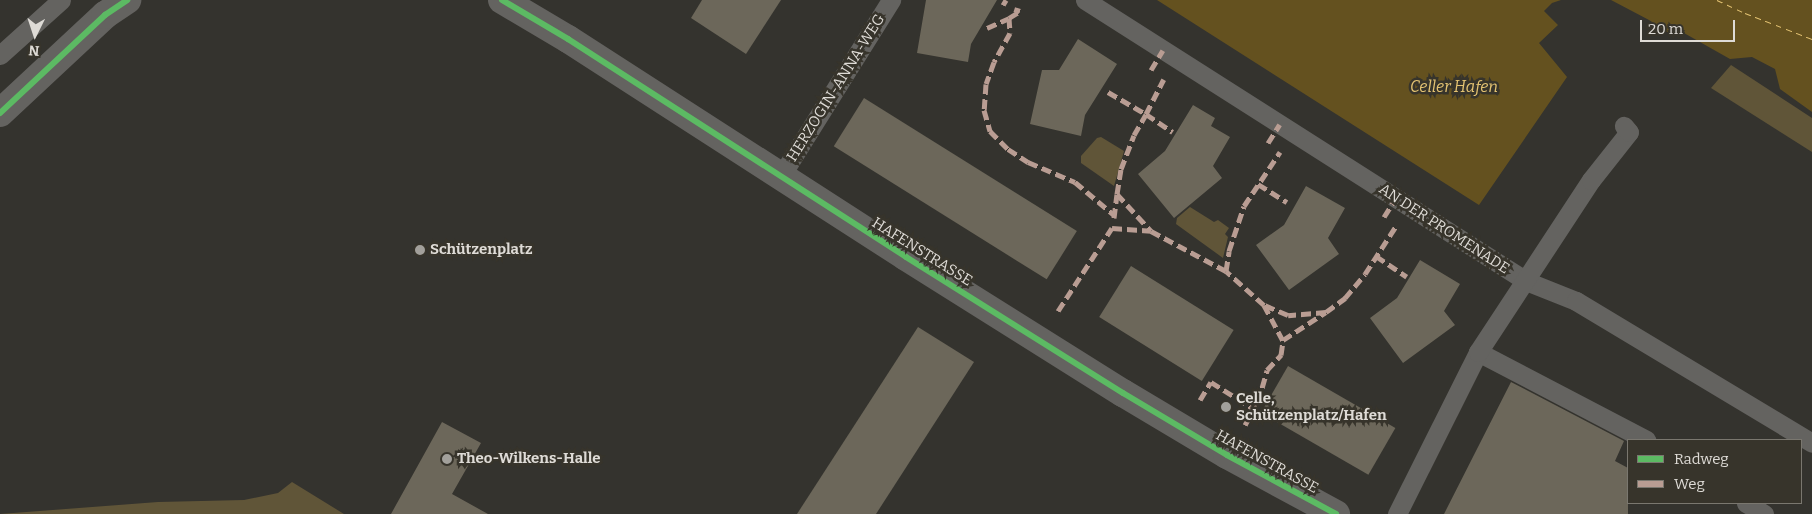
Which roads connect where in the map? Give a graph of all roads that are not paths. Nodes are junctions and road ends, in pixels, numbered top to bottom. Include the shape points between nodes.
1 (61, 0) edge
2 (127, 0) edge
3 (502, 0) edge
4 (891, 0) edge
5 (1085, 0) edge
6 (0, 55) edge
7 (0, 113) edge
8 (1624, 126) dead end
9 (782, 176) junction
10 (1526, 281) junction
11 (1478, 352) junction
12 (1644, 439) edge
13 (1812, 443) edge
14 (1748, 504) edge
15 (1336, 514) edge
16 (1397, 514) edge
17 (1764, 514) edge

1 - 6 lane
2 - 7 street via 106,15
3 - 9 street, HAFENSTRASSE
4 - 9 lane, HERZOGIN-ANNA-WEG
5 - 10 lane, AN DER PROMENADE
8 - 10 lane via 1629,132 1591,180
9 - 15 street, HAFENSTRASSE via 1123,393 1227,455
10 - 11 lane
10 - 13 lane, AN DER PROMENADE via 1576,301
11 - 12 lane
11 - 16 lane
14 - 17 lane

